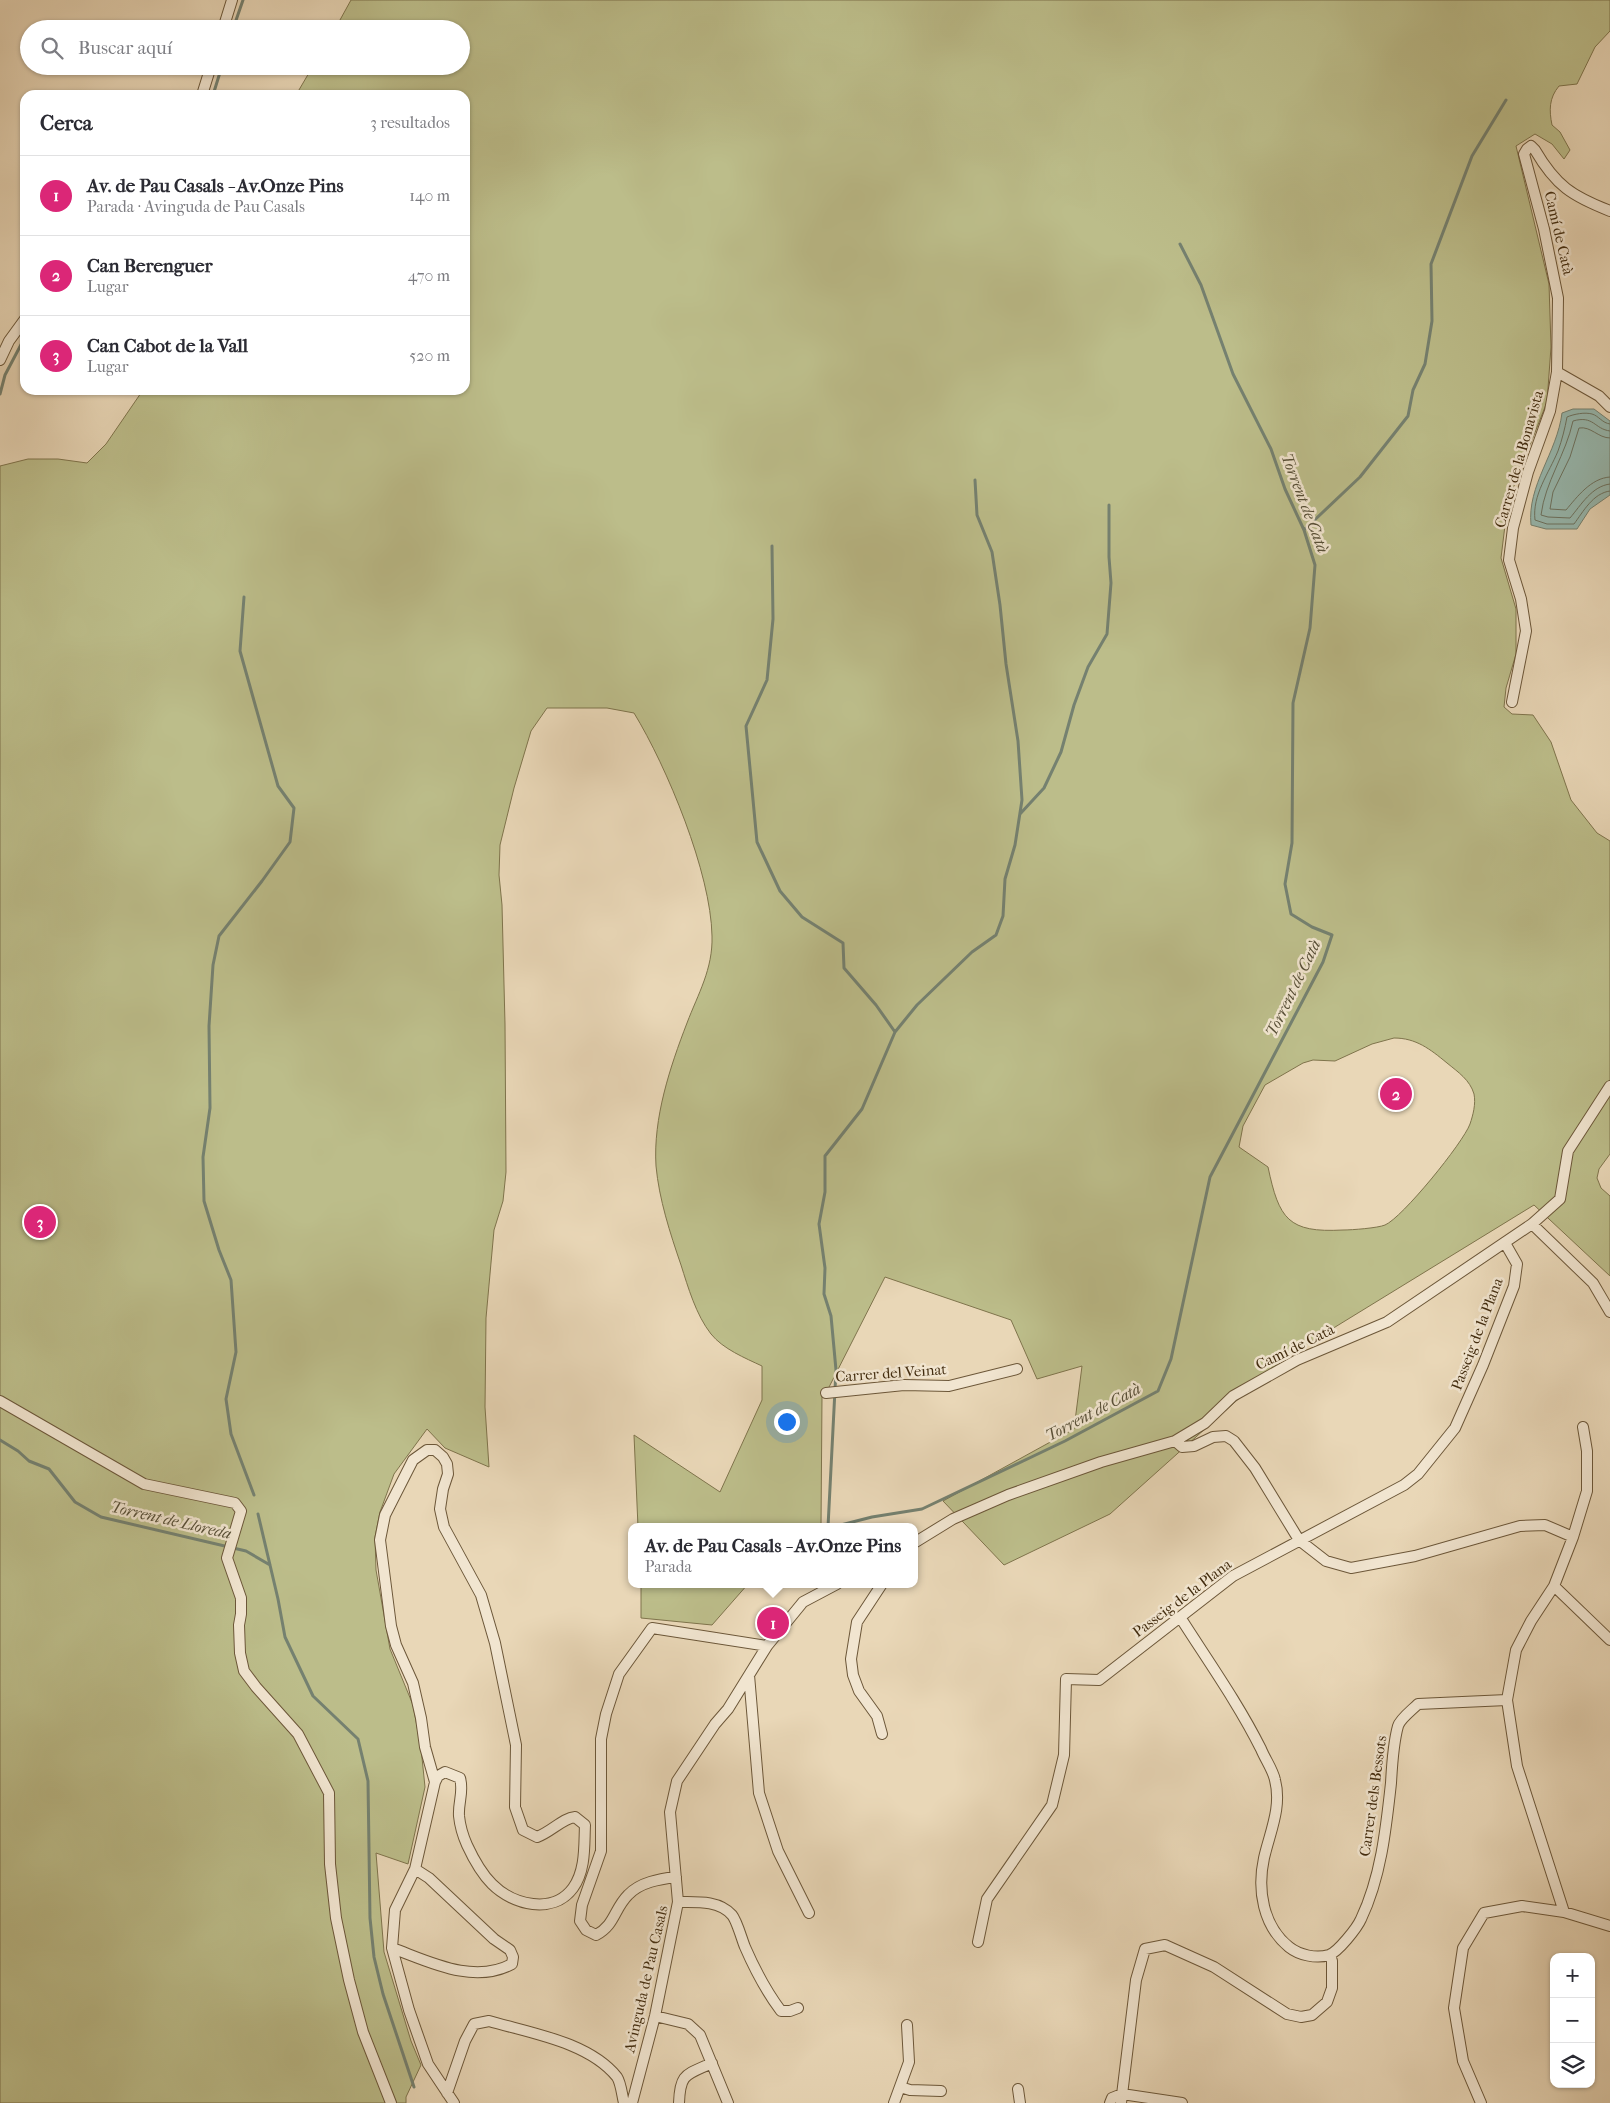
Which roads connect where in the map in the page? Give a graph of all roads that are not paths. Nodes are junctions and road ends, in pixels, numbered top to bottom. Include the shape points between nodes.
1 (232, 0) edge
2 (226, 20) edge
3 (208, 75) edge
4 (204, 90) edge
5 (1610, 211) edge
6 (20, 325) edge
7 (0, 360) edge
8 (1557, 372) junction
9 (1610, 407) edge
10 (1512, 702) dead end
11 (1610, 1086) edge
12 (1532, 1224) junction
13 (1505, 1243) junction
14 (1610, 1312) edge
15 (1017, 1368) dead end
16 (826, 1393) dead end
17 (0, 1401) edge
18 (1583, 1427) dead end
19 (1175, 1441) junction
20 (1573, 1537) junction
21 (1299, 1540) junction
22 (918, 1541) edge
23 (1554, 1586) junction
24 (829, 1588) edge
25 (879, 1588) edge
26 (1180, 1617) junction
27 (1610, 1640) edge
28 (767, 1646) junction
29 (749, 1674) junction
30 (1507, 1700) junction
31 (882, 1734) dead end
32 (435, 1782) junction
33 (415, 1869) junction
34 (676, 1877) junction
35 (678, 1902) junction
36 (1564, 1912) junction
37 (809, 1913) dead end
38 (1610, 1926) edge
39 (978, 1942) dead end
40 (392, 1948) junction
41 (1330, 1955) junction
42 (798, 2008) dead end
43 (655, 2016) junction
44 (907, 2025) dead end
45 (712, 2063) junction
46 (900, 2087) junction
47 (1018, 2089) dead end
48 (941, 2091) dead end
49 (447, 2093) junction
50 (1122, 2099) edge
51 (391, 2103) edge
52 (454, 2103) edge
53 (624, 2103) edge
54 (632, 2103) edge
55 (679, 2103) edge
56 (728, 2103) edge
57 (894, 2103) edge
58 (1020, 2103) edge
59 (1110, 2103) edge
60 (1182, 2103) edge
61 (1481, 2103) edge

1 - 2 street
3 - 4 street
5 - 8 street, Camí de Catà via 1571,194 1555,179 1531,146 1526,149 1524,154 1558,298
6 - 7 street
8 - 9 street via 1599,396
8 - 10 street, Carrer de la Bonavista via 1550,411 1528,472 1513,528 1509,560 1521,598 1526,631
11 - 12 street, Camí de Catà via 1568,1151 1560,1199
12 - 13 street, Camí de Catà
12 - 14 street via 1593,1283
13 - 19 street, Camí de Catà via 1387,1322 1297,1360 1234,1396 1205,1423
13 - 21 street, Passeig de la Plana via 1517,1264 1514,1286 1454,1428 1418,1474 1404,1485
15 - 16 street, Carrer del Veinat via 949,1386 904,1385
17 - 51 street via 144,1484 235,1503 241,1511 228,1558 241,1598 240,1653 244,1670 298,1734 329,1793 330,1864 336,1918 364,2032
18 - 20 street via 1587,1491
19 - 21 street via 1182,1446 1194,1446 1213,1437 1226,1436 1234,1441 1255,1468
19 - 22 street, Camí de Catà via 1101,1462 1008,1495 953,1519
20 - 21 street via 1545,1525 1520,1526 1415,1556 1351,1568 1326,1561
20 - 23 street
21 - 26 street, Passeig de la Plana via 1233,1576
23 - 27 street
23 - 30 street via 1516,1650
24 - 28 street, Avinguda de Pau Casals via 803,1602
25 - 31 street via 857,1622 851,1659 859,1691 877,1716
26 - 39 street, Passeig de la Plana via 1099,1680 1066,1679 1064,1755 1052,1805 987,1899
26 - 41 street via 1247,1720 1275,1779 1278,1801 1264,1859 1261,1893 1268,1920 1278,1939 1293,1950 1313,1956
28 - 29 street, Avinguda de Pau Casals
28 - 34 street via 652,1628 619,1674 601,1739 601,1851 582,1905 580,1921 586,1930 596,1935 606,1930 628,1894 651,1882
29 - 34 street, Avinguda de Pau Casals via 676,1781 670,1812
29 - 37 street via 759,1793 778,1851
30 - 36 street via 1517,1766
30 - 41 street, Carrer dels Bessots via 1418,1704 1398,1724 1385,1840 1368,1906 1354,1930
32 - 32 street via 444,1772 460,1778 463,1788 459,1815 461,1830 493,1885 517,1900 544,1905 556,1902 574,1886 585,1849 585,1825 575,1817 568,1818 537,1837 523,1830 519,1820 515,1807 516,1745 494,1643 481,1595 444,1527 440,1510 447,1464 435,1450 427,1450 414,1460 385,1515 381,1546 391,1626 413,1683
32 - 33 street
33 - 40 street via 395,1910
33 - 40 street via 430,1878 494,1939 510,1950 512,1964 494,1970 466,1972 444,1969
34 - 35 street, Avinguda de Pau Casals
35 - 42 street via 707,1902 733,1916 756,1971 774,2002 781,2011
35 - 43 street, Avinguda de Pau Casals
36 - 38 street
36 - 61 street via 1522,1906 1484,1913 1463,1948 1454,2008 1463,2061
40 - 49 street via 428,2064
41 - 50 street via 1332,1988 1327,2002 1312,2015 1301,2017 1286,2014 1214,1967 1165,1945 1145,1949 1136,1980
43 - 45 street via 688,2024 700,2034
43 - 54 street, Avinguda de Pau Casals
44 - 46 street via 909,2062
45 - 55 street via 686,2075 680,2085
45 - 56 street
46 - 48 street
46 - 57 street
47 - 58 street
49 - 52 street
49 - 53 street via 474,2024 489,2021 581,2049 618,2079
50 - 59 street via 1112,2098
50 - 60 street

